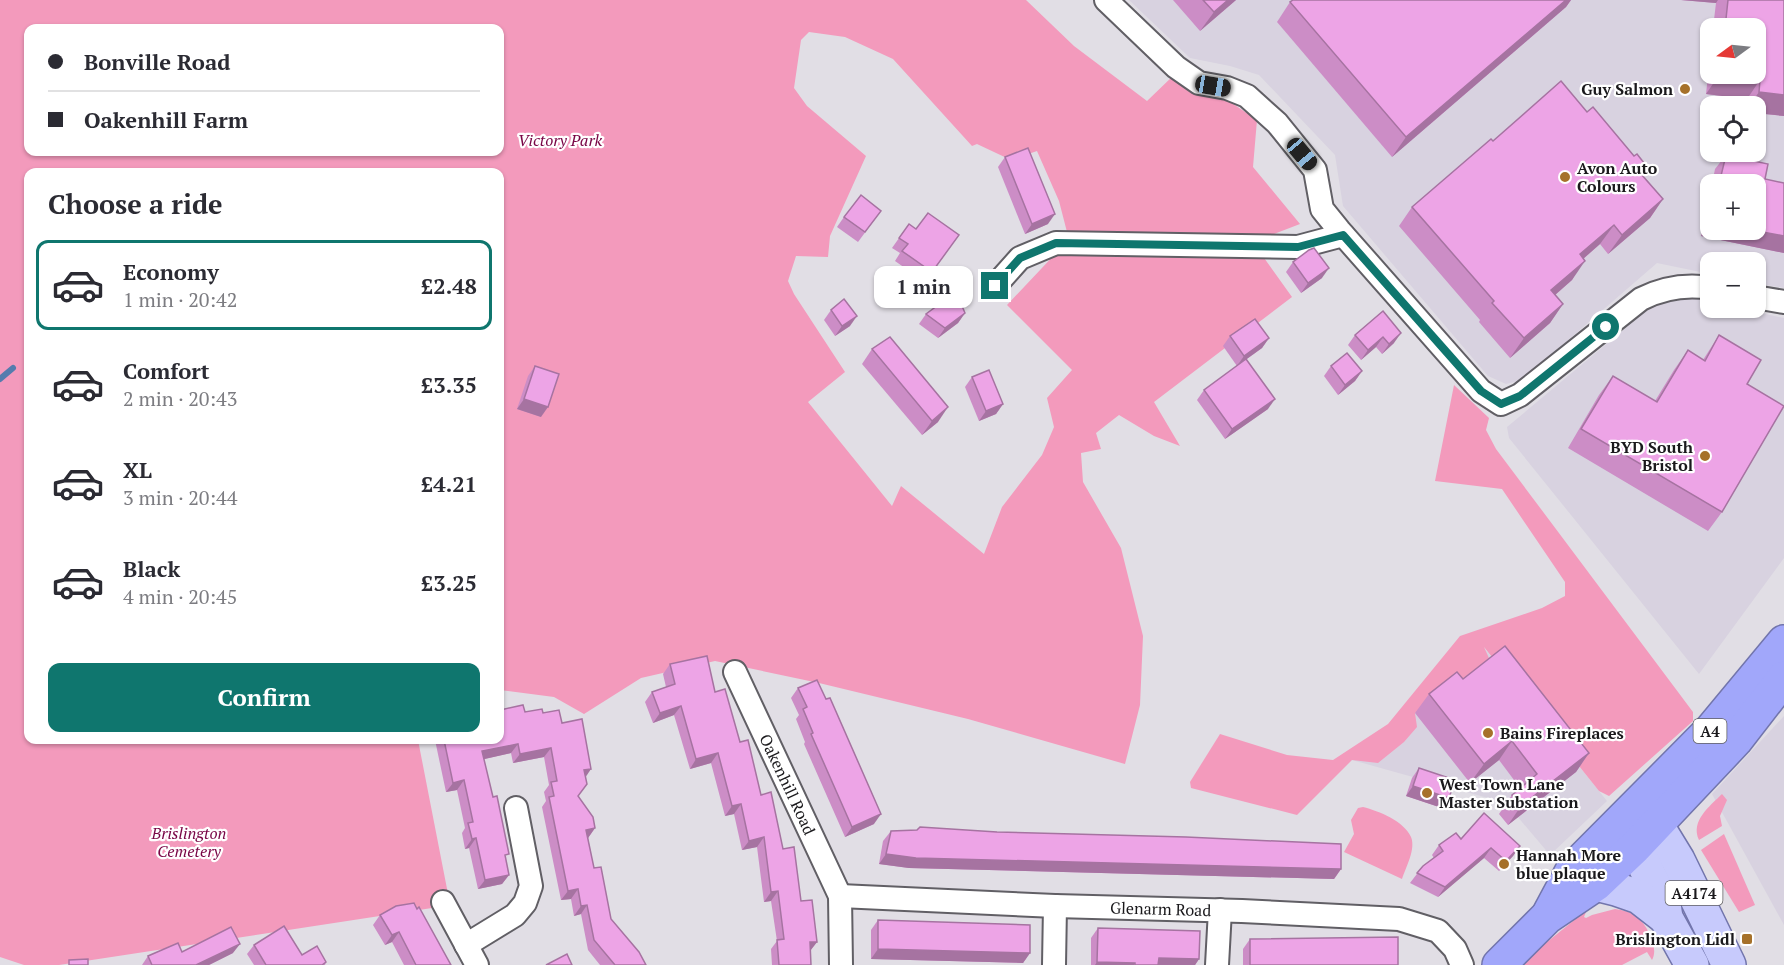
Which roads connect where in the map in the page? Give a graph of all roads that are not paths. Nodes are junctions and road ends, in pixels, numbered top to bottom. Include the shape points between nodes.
1 (1106, 0) edge
2 (1343, 235) junction
3 (995, 286) dead end
4 (1700, 287) edge
5 (1766, 299) edge
6 (1784, 302) edge
7 (1784, 642) edge
8 (735, 672) dead end
9 (1784, 678) edge
10 (516, 808) dead end
11 (1640, 828) junction
12 (1596, 884) junction
13 (840, 896) junction
14 (443, 902) dead end
15 (1055, 906) junction
16 (1220, 910) junction
17 (1547, 917) junction
18 (1666, 918) junction
19 (466, 945) junction
20 (477, 965) edge
21 (841, 965) edge
22 (1054, 965) edge
23 (1217, 965) edge
24 (1462, 965) edge
25 (1499, 965) edge
26 (1692, 965) edge
27 (1730, 965) edge

1 - 2 street via 1176,67 1199,83 1247,96 1276,123 1315,170 1322,209
2 - 3 street via 1298,247 1056,243 1020,258
2 - 4 street via 1481,391 1501,404 1520,396 1641,299 1661,290
5 - 6 street
7 - 11 highway, A4 via 1711,730
8 - 13 street, Oakenhill Road
9 - 11 highway, A4 via 1736,740
10 - 19 street via 531,886 525,903 514,915
11 - 12 highway, A4
11 - 17 highway, A4 via 1573,869
11 - 18 main road, A4174
11 - 27 main road, A4174 via 1678,860
12 - 17 highway, A4
12 - 18 main road, A4174 via 1629,892
13 - 15 street, Glenarm Road
13 - 21 street
14 - 19 street
15 - 16 street, Glenarm Road
15 - 22 street
16 - 23 street
16 - 24 street, Glenarm Road via 1399,919 1438,931 1455,949
17 - 25 highway, A4
18 - 26 main road, A4174
19 - 20 street

